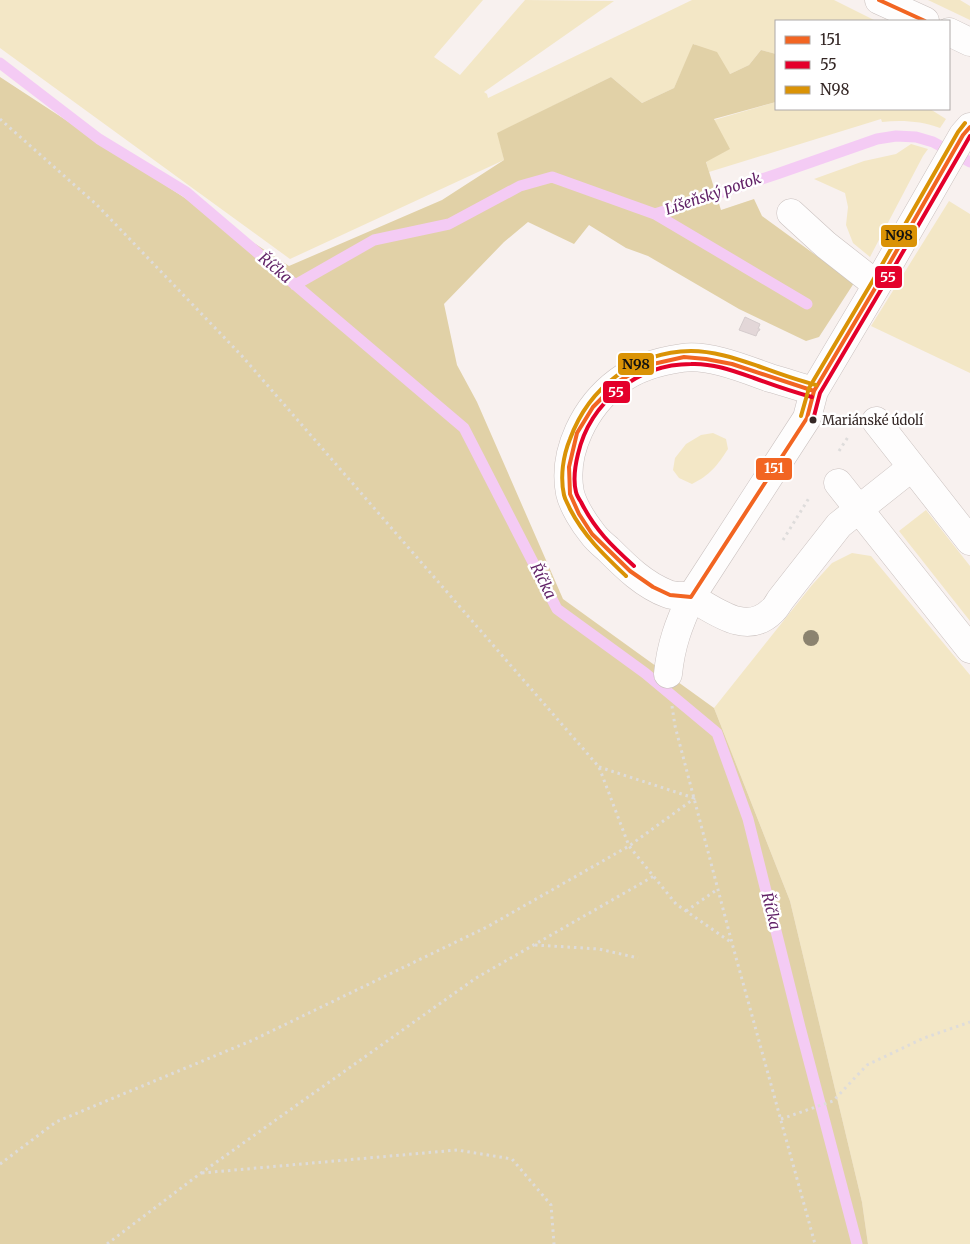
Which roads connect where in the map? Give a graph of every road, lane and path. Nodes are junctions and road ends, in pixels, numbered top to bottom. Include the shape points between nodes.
1 (879, 0) edge
2 (923, 20) edge
3 (950, 32) edge
4 (970, 42) edge
5 (0, 119) edge
6 (966, 131) edge
7 (791, 213) dead end
8 (876, 285) junction
9 (814, 391) junction
10 (864, 426) joint
11 (836, 455) dead end
12 (912, 467) junction
13 (838, 483) dead end
14 (811, 495) dead end
15 (858, 509) junction
16 (970, 540) edge
17 (782, 542) dead end
18 (691, 597) junction
19 (970, 649) edge
20 (668, 674) dead end
21 (675, 726) dead end
22 (600, 767) junction
23 (695, 798) junction
24 (629, 846) junction
25 (654, 876) junction
26 (718, 889) junction
27 (686, 911) junction
28 (732, 943) junction
29 (532, 945) junction
30 (638, 958) dead end
31 (970, 1022) edge
32 (781, 1119) junction
33 (0, 1164) edge
34 (201, 1173) junction
35 (107, 1244) edge
36 (554, 1244) edge
37 (815, 1244) edge

1 - 2 street
3 - 4 street
5 - 22 path via 97,204 242,356
6 - 8 street
7 - 8 street
8 - 9 street
9 - 18 street via 807,418
9 - 18 street via 732,364 684,358 653,364 632,373 619,381 592,408 578,433 568,467 570,494 578,514 592,534 630,571 670,595
10 - 11 path
10 - 12 street
12 - 15 street
12 - 16 street
13 - 15 street
14 - 17 path
15 - 18 street via 838,525 773,611 764,618 735,621
15 - 19 street
18 - 20 street via 678,626
21 - 23 path
22 - 23 path
22 - 24 path
23 - 24 path
23 - 26 path
24 - 25 path
24 - 33 path via 487,928 253,1040 56,1122
25 - 27 path via 676,904
25 - 29 path
26 - 27 path
26 - 28 path
27 - 28 path
28 - 32 path
29 - 30 path via 599,948
29 - 34 path via 476,978
31 - 32 path via 924,1038 868,1065 833,1101
32 - 37 path
34 - 35 path
34 - 36 path via 457,1150 512,1159 551,1205

